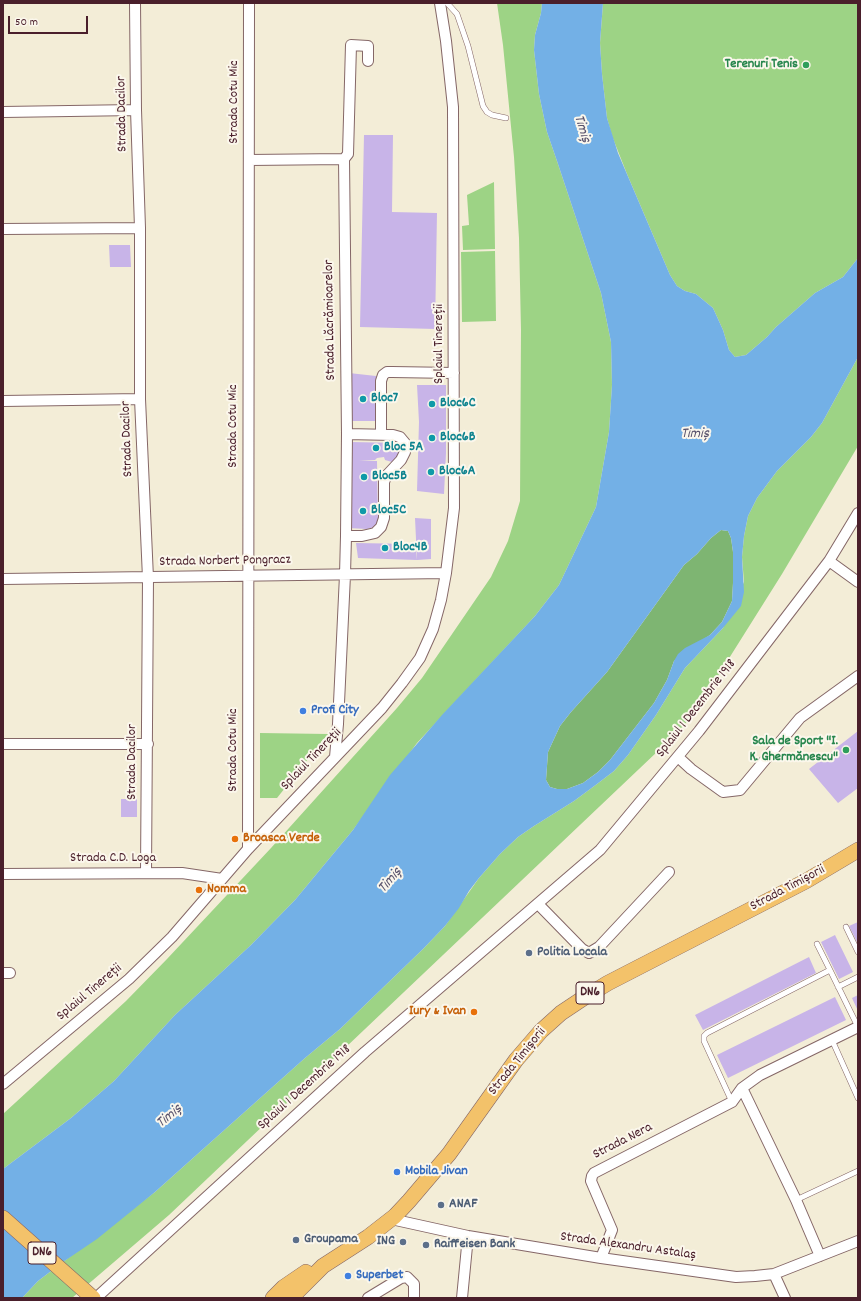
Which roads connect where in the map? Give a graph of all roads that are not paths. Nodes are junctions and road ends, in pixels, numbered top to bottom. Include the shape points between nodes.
1 (135, 3) edge
2 (249, 3) edge
3 (440, 3) edge
4 (447, 3) edge
5 (368, 61) dead end
6 (136, 110) junction
7 (3, 112) edge
8 (506, 118) dead end
9 (249, 160) junction
10 (344, 160) junction
11 (140, 228) junction
12 (3, 229) edge
13 (454, 373) junction
14 (140, 399) junction
15 (3, 400) edge
16 (347, 434) junction
17 (381, 434) junction
18 (858, 513) edge
19 (346, 536) junction
20 (829, 561) junction
21 (446, 573) junction
22 (346, 575) junction
23 (248, 576) junction
24 (148, 578) junction
25 (3, 579) edge
26 (858, 582) edge
27 (858, 676) edge
28 (3, 744) edge
29 (148, 744) junction
30 (335, 757) junction
31 (678, 757) junction
32 (248, 848) junction
33 (858, 850) edge
34 (669, 872) dead end
35 (146, 873) junction
36 (3, 874) edge
37 (222, 879) junction
38 (538, 904) junction
39 (846, 927) dead end
40 (817, 944) dead end
41 (858, 952) edge
42 (830, 970) junction
43 (858, 977) edge
44 (838, 987) junction
45 (858, 1027) edge
46 (832, 1040) junction
47 (3, 1084) edge
48 (742, 1088) junction
49 (858, 1098) edge
50 (732, 1102) junction
51 (858, 1171) edge
52 (796, 1200) junction
53 (3, 1218) edge
54 (390, 1219) junction
55 (468, 1236) junction
56 (858, 1241) edge
57 (820, 1256) junction
58 (601, 1258) junction
59 (323, 1266) junction
60 (774, 1274) junction
61 (376, 1296) edge
62 (274, 1297) edge
63 (93, 1298) edge
64 (96, 1298) edge
65 (291, 1298) edge
66 (414, 1298) edge
67 (462, 1298) edge
68 (785, 1298) edge

1 - 6 street, Strada Dacilor
2 - 9 street, Strada Cotu Mic
3 - 13 street, Splaiul Tinereții via 453,107
4 - 8 lane via 457,14 483,106 492,115
5 - 10 street, Strada Lăcrămioarelor via 368,46 351,45 348,154
6 - 7 street
6 - 11 street, Strada Dacilor
9 - 10 street
9 - 23 street, Strada Cotu Mic
10 - 16 street, Strada Lăcrămioarelor
11 - 12 street
11 - 14 street, Strada Dacilor
13 - 17 street via 387,372 383,375
13 - 21 street, Splaiul Tinereții via 454,508
14 - 15 street
14 - 24 street, Strada Dacilor
16 - 17 street
16 - 19 street, Strada Lăcrămioarelor
17 - 19 street via 400,437 405,444 401,460 384,482 384,518 381,527 375,533
18 - 20 street, Splaiul 1 Decembrie 1918
19 - 22 street, Strada Lăcrămioarelor
20 - 26 street
20 - 31 street, Splaiul 1 Decembrie 1918
21 - 22 street, Strada Norbert Pongracz
21 - 30 street, Splaiul Tinereții via 433,629 420,658 382,708
22 - 23 street, Strada Norbert Pongracz
22 - 30 street, Strada Lăcrămioarelor
23 - 24 street, Strada Norbert Pongracz
23 - 32 street, Strada Cotu Mic
24 - 25 street, Strada Norbert Pongracz
24 - 29 street, Strada Dacilor
27 - 31 street via 800,718 740,790 723,792
28 - 29 street
29 - 35 street, Strada Dacilor
30 - 32 street, Splaiul Tinereții
31 - 38 street, Splaiul 1 Decembrie 1918 via 600,850
32 - 37 street, Splaiul Tinereții
33 - 54 main road, Strada Timișorii / DN6 via 806,881 608,983 561,1014 541,1031 516,1060 449,1154 409,1202
34 - 38 street via 599,947 589,952 582,949
35 - 36 street, Strada C.D. Loga
35 - 37 street, Strada C.D. Loga via 182,873
37 - 47 street, Splaiul Tinereții via 144,966
38 - 64 street, Splaiul 1 Decembrie 1918 via 365,1052
39 - 41 lane
40 - 42 lane
42 - 44 lane
42 - 50 lane via 704,1036
43 - 44 lane
44 - 45 lane
45 - 46 street, Strada Nera
46 - 48 street, Strada Nera via 760,1075
46 - 49 lane
48 - 50 street, Strada Nera
48 - 52 street
50 - 58 street, Strada Nera via 594,1173 591,1181 612,1230
51 - 52 lane
52 - 57 street
53 - 63 main road, DN6
54 - 55 street, Strada Alexandru Astalaș
54 - 59 main road, Strada Timișorii / DN6 via 368,1237
55 - 58 street, Strada Alexandru Astalaș
55 - 67 street
56 - 57 street, Strada Alexandru Astalaș
57 - 60 street, Strada Alexandru Astalaș
58 - 60 street, Strada Alexandru Astalaș via 736,1277
59 - 62 main road, Strada Timișorii via 309,1270
59 - 65 main road, Strada Timișorii / DN6
60 - 68 street
61 - 66 street via 401,1278 407,1277 414,1284

